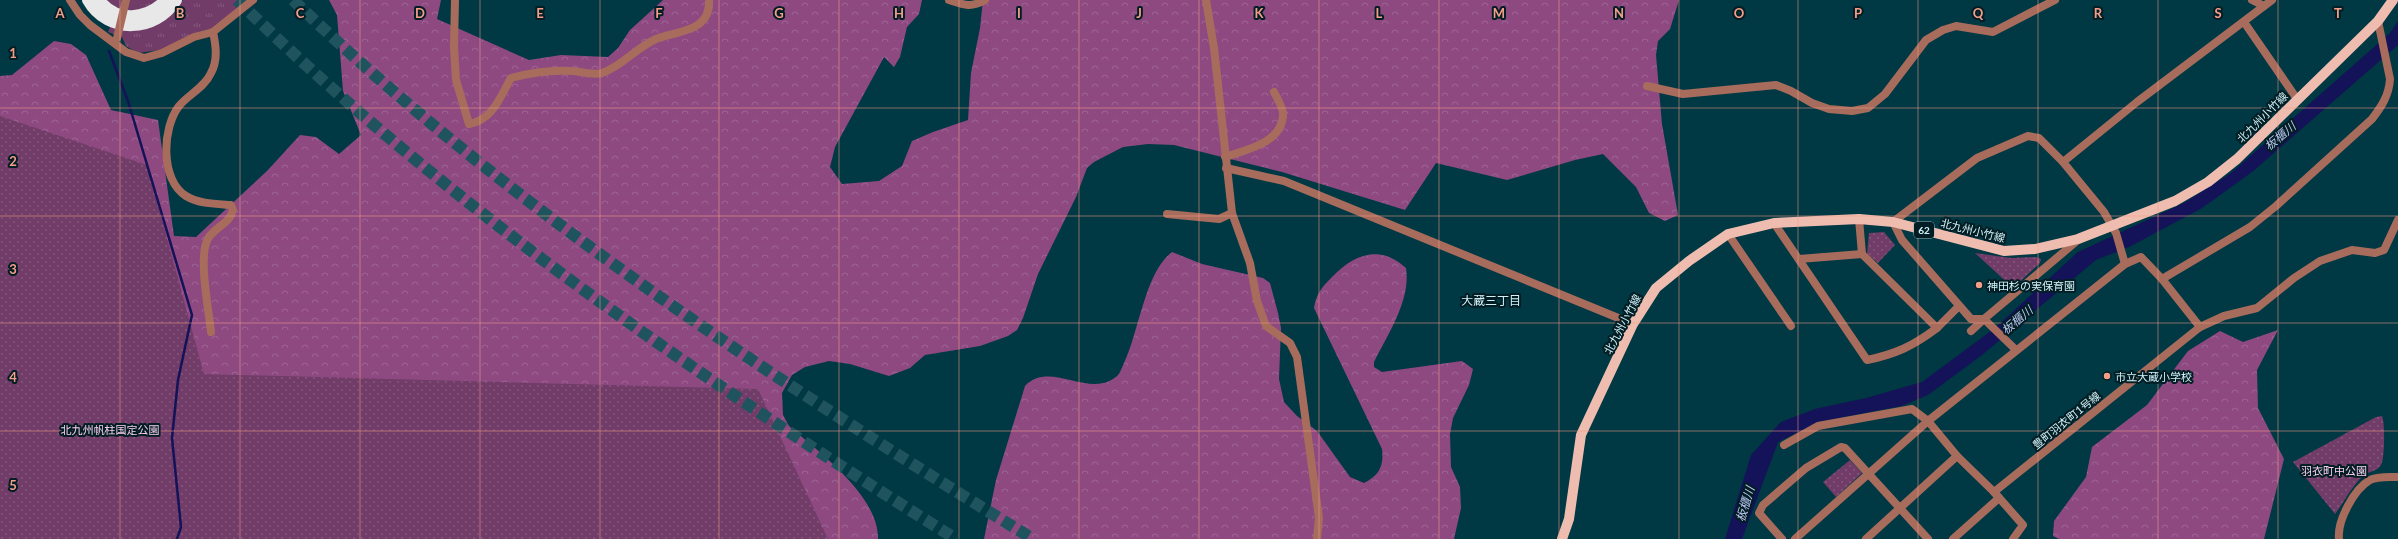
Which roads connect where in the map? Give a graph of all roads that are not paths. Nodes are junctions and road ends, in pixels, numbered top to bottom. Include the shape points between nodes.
1 (70, 0) edge
2 (88, 0) edge
3 (99, 0) edge
4 (126, 0) edge
5 (166, 0) edge
6 (176, 0) edge
7 (253, 0) edge
8 (455, 0) edge
9 (709, 0) edge
10 (950, 0) edge
11 (985, 0) edge
12 (1206, 0) edge
13 (2055, 0) edge
14 (2252, 0) edge
15 (2272, 0) edge
16 (2393, 0) edge
17 (2264, 6) junction
18 (2378, 21) junction
19 (2244, 22) junction
20 (213, 32) junction
21 (117, 41) junction
22 (1647, 86) dead end
23 (1274, 92) dead end
24 (2297, 99) junction
25 (1225, 157) junction
26 (2063, 162) junction
27 (1226, 168) junction
28 (1232, 213) junction
29 (1167, 214) dead end
30 (1859, 219) junction
31 (2398, 220) edge
32 (1894, 222) junction
33 (1774, 223) junction
34 (2113, 229) junction
35 (1728, 234) junction
36 (2078, 240) junction
37 (1862, 254) junction
38 (1799, 259) junction
39 (2124, 264) junction
40 (2162, 279) junction
41 (1959, 306) junction
42 (1986, 321) junction
43 (1633, 324) junction
44 (1791, 326) dead end
45 (2200, 327) junction
46 (1937, 328) junction
47 (211, 332) dead end
48 (1971, 332) dead end
49 (2016, 350) junction
50 (1928, 421) junction
51 (1784, 445) dead end
52 (1957, 456) junction
53 (1868, 474) junction
54 (2398, 478) edge
55 (1996, 495) junction
56 (1899, 508) junction
57 (1317, 539) edge
58 (1562, 539) edge
59 (1782, 539) edge
60 (1794, 539) edge
61 (1866, 539) edge
62 (1928, 539) edge
63 (1953, 539) edge
64 (2013, 539) edge
65 (2339, 539) edge

1 - 21 street via 80,15
2 - 6 highway via 100,15 110,22 135,26 147,24 157,18
3 - 5 highway via 111,11 122,16 134,17 154,10
4 - 21 street, bridge
7 - 20 street
8 - 9 street via 456,80 469,124 491,115 511,78 527,73 601,73 656,39 689,31 707,14
10 - 11 street via 965,6 975,6
12 - 25 street via 1214,48
13 - 22 street via 1993,32 1956,26 1943,30 1926,40 1885,94 1868,108 1852,111 1829,109 1776,85 1683,94
14 - 17 street
15 - 17 street
16 - 18 main road, 北九州小竹線 / 62
17 - 19 street
18 - 24 main road, 北九州小竹線 / 62
18 - 40 street via 2390,79 2384,104 2372,118 2250,227
19 - 24 street
19 - 26 street via 2137,102
20 - 21 street via 194,36 162,53 144,58 126,52
20 - 47 street via 217,48 210,75 179,106 173,118 167,146 170,174 175,185 185,195 195,200 230,205 233,210 231,217 208,238 203,256
23 - 25 street via 1283,115 1279,128 1263,144
24 - 34 main road, 北九州小竹線 / 62 via 2237,159 2208,182 2175,201
25 - 27 street
26 - 32 street via 2039,138 2028,136 1976,158
26 - 34 street via 2104,212
27 - 28 street
27 - 43 street via 1284,181
28 - 29 street via 1219,219
28 - 57 street via 1250,263 1256,301 1266,326 1290,343 1298,357 1319,518
30 - 32 main road, 北九州小竹線 / 62
30 - 33 main road, 北九州小竹線 / 62
30 - 37 street
31 - 45 street, 豊町羽衣町1号線 via 2384,250 2375,254 2352,250 2320,261 2257,308 2224,316
32 - 36 main road, 北九州小竹線 / 62 via 2004,251 2034,249
32 - 41 street via 1902,240
33 - 35 main road, 北九州小竹線 / 62
33 - 38 street
34 - 36 main road, 北九州小竹線 / 62
34 - 39 street
35 - 43 main road, 北九州小竹線 / 62 via 1656,288
35 - 44 street
36 - 42 street
37 - 38 street
37 - 46 street
38 - 46 street via 1867,360 1888,356 1915,345
39 - 40 street via 2141,257
39 - 49 street
40 - 45 street
41 - 42 street via 1971,319
41 - 46 street
42 - 48 street
42 - 49 street
43 - 58 main road, 北九州小竹線 / 62 via 1581,435 1569,519
45 - 55 street, 豊町羽衣町1号線
49 - 50 street
50 - 51 street via 1912,409 1818,426
50 - 52 street
50 - 53 street
52 - 55 street
52 - 56 street
53 - 56 street
53 - 59 street via 1845,448 1841,447 1806,468 1763,505 1759,512
53 - 60 street
54 - 65 street via 2370,480 2355,495 2342,516
55 - 63 street, 豊町羽衣町1号線
55 - 64 street via 2023,525
56 - 61 street
56 - 62 street

